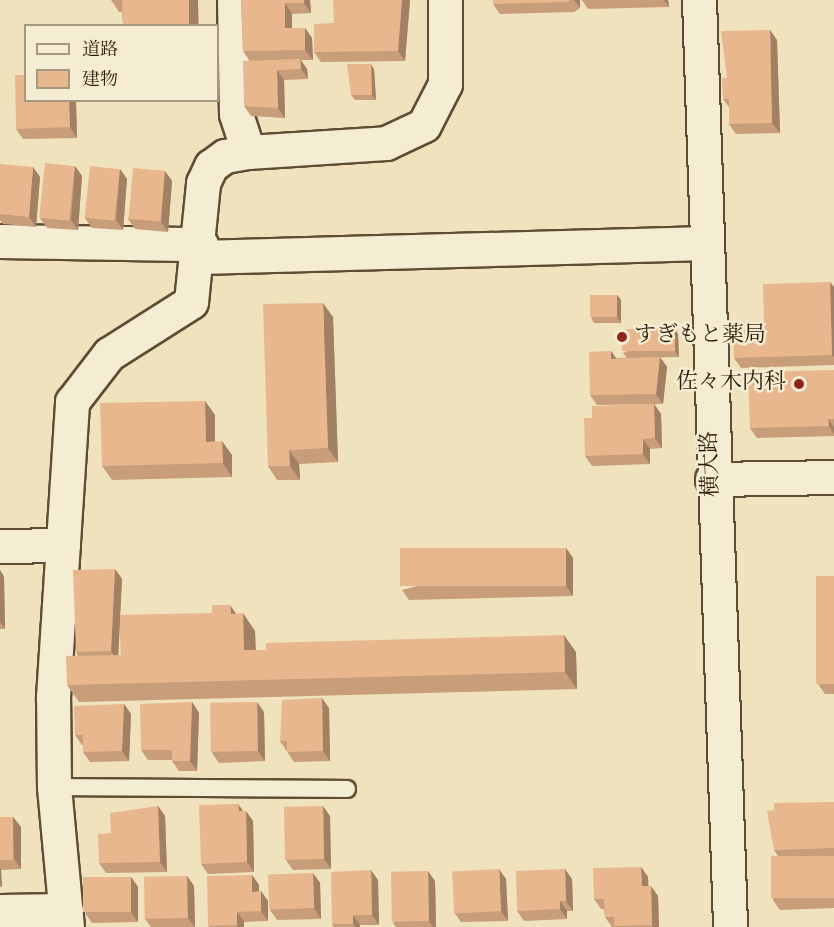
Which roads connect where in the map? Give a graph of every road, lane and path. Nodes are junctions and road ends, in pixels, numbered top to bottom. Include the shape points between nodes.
1 (234, 0) edge
2 (445, 0) edge
3 (699, 0) edge
4 (248, 152) junction
5 (0, 241) edge
6 (705, 243) junction
7 (200, 251) junction
8 (834, 477) edge
9 (712, 479) junction
10 (63, 545) junction
11 (0, 546) edge
12 (54, 787) junction
13 (347, 789) dead end
14 (0, 911) edge
15 (67, 918) edge
16 (730, 927) edge

1 - 4 street via 236,114
2 - 4 street via 445,84 424,125 386,143
3 - 6 street, 横大路
4 - 7 street via 225,156 211,166 203,183
5 - 7 street
6 - 7 street
6 - 9 street, 横大路
7 - 10 street via 191,302 109,354 72,402
8 - 9 street
9 - 16 street, 横大路
10 - 11 street
10 - 12 street
12 - 13 lane
12 - 15 street
14 - 15 street

